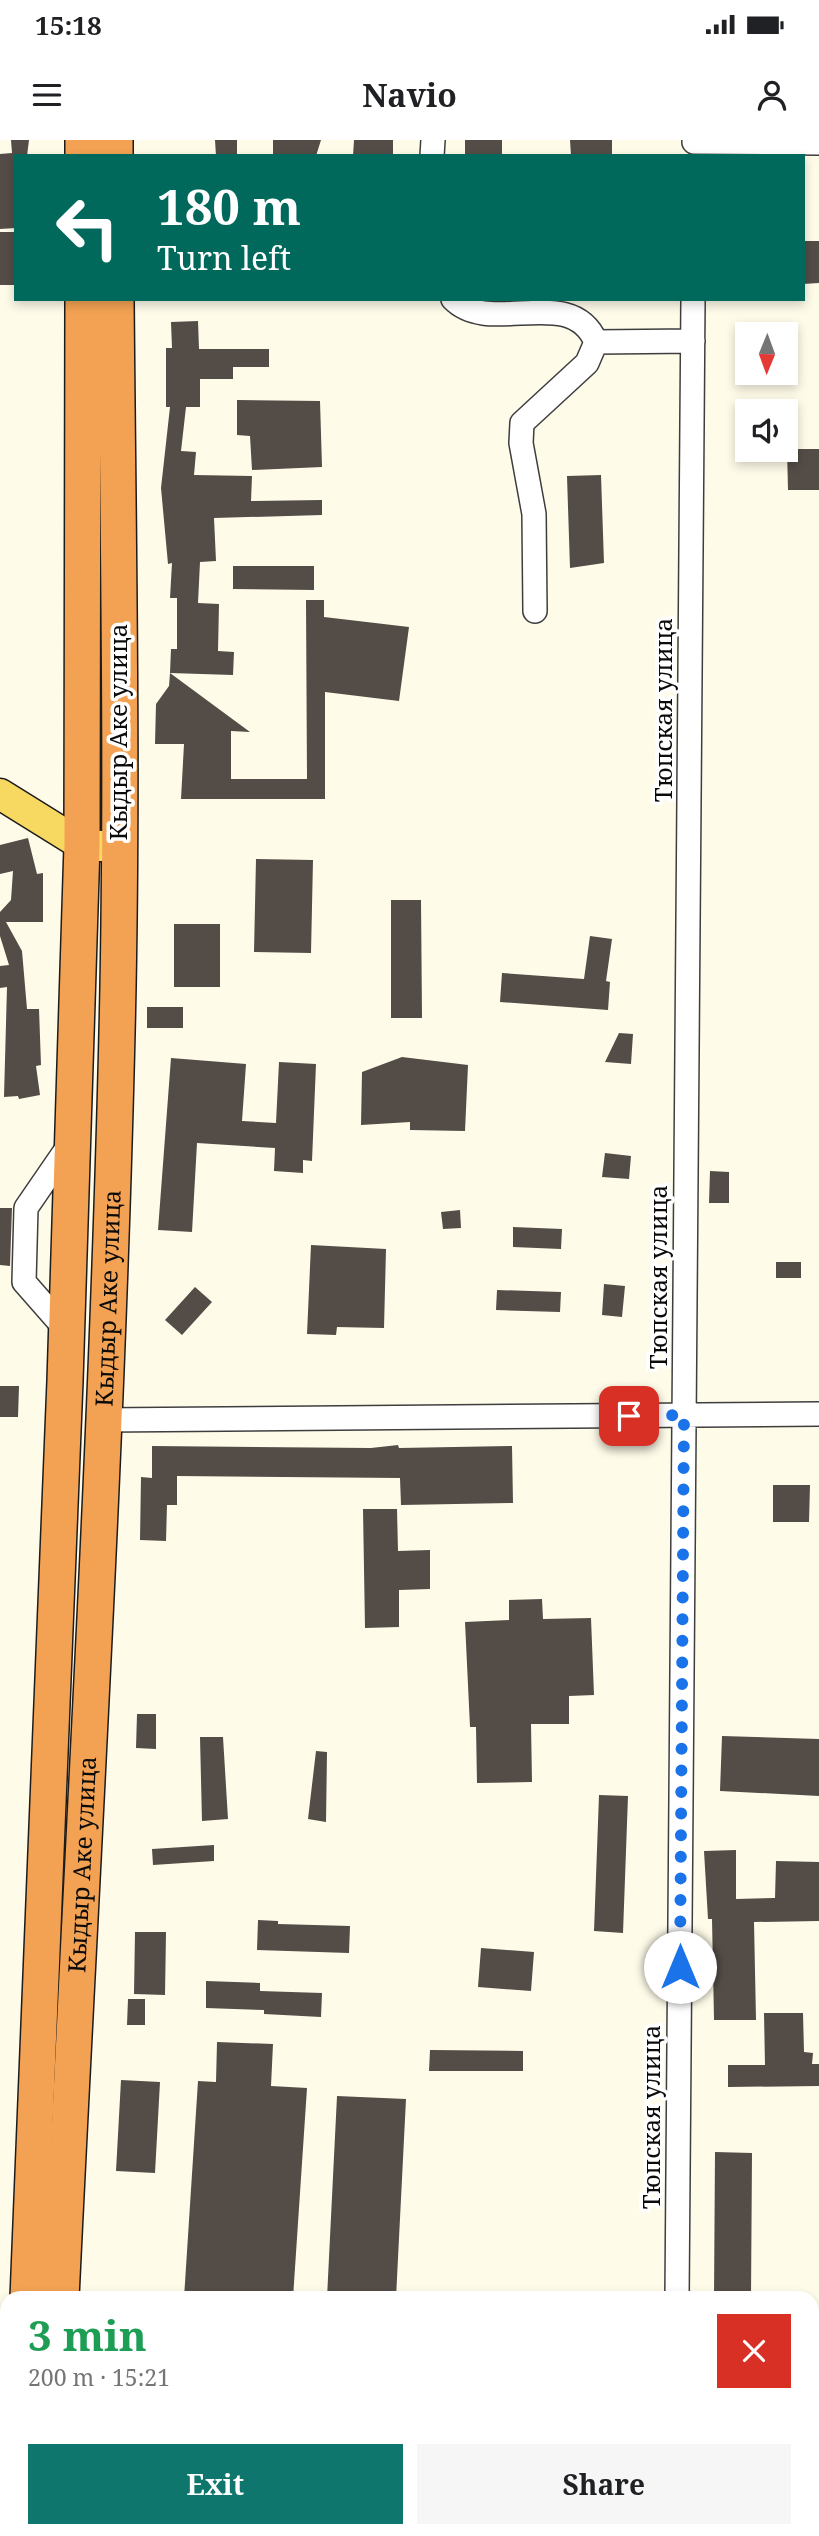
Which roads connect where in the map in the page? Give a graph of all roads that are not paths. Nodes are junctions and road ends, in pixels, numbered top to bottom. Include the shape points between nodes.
1 (819, 142) edge
2 (694, 146) edge
3 (83, 301) edge
4 (116, 301) edge
5 (455, 301) edge
6 (693, 301) edge
7 (693, 341) junction
8 (596, 342) junction
9 (535, 611) dead end
10 (0, 794) edge
11 (82, 845) junction
12 (120, 847) junction
13 (819, 1414) edge
14 (684, 1415) junction
15 (102, 1420) junction
16 (28, 2291) edge
17 (61, 2291) edge
18 (677, 2291) edge

1 - 2 street
3 - 11 highway, Кыдыр Аке улица
4 - 12 highway, Кыдыр Аке улица
5 - 8 street via 462,309 480,313 564,315 590,327
6 - 7 street, Тюпская улица
7 - 8 street
7 - 14 street, Тюпская улица
8 - 9 street via 587,363 522,423 521,443 534,514
10 - 11 main road
11 - 12 main road
11 - 16 highway, Кыдыр Аке улица
12 - 15 highway, Кыдыр Аке улица
13 - 14 street
14 - 15 street
14 - 18 street, Тюпская улица
15 - 17 highway, Кыдыр Аке улица

